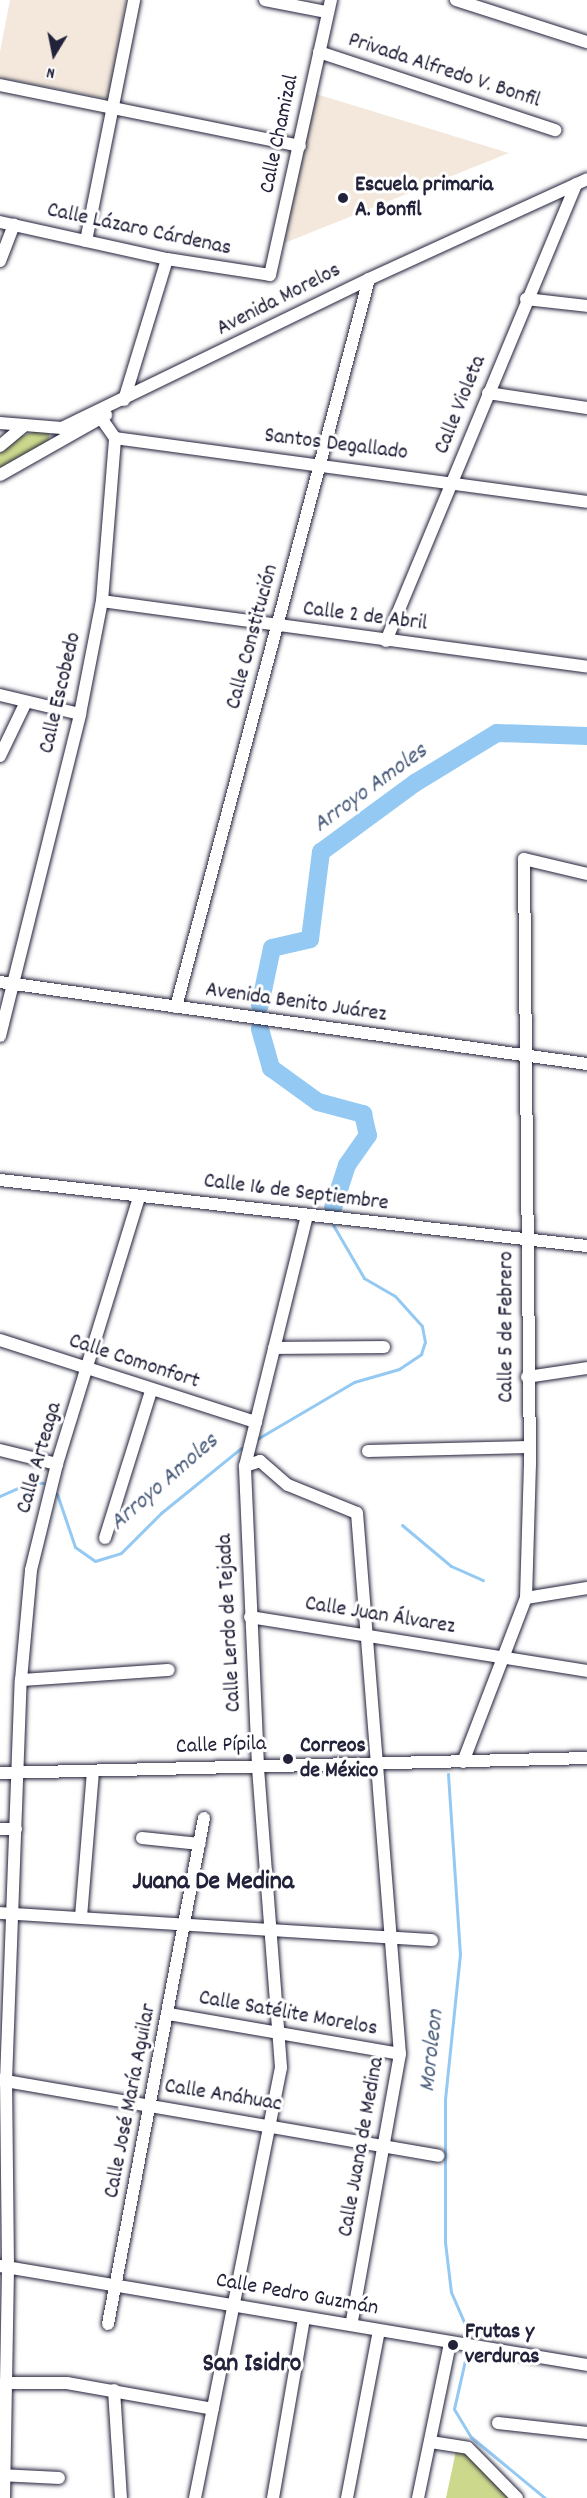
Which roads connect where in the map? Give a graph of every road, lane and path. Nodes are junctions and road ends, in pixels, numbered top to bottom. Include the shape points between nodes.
1 (134, 0) edge
2 (265, 0) edge
3 (456, 0) edge
4 (329, 6) edge
5 (587, 42) edge
6 (319, 52) junction
7 (0, 85) edge
8 (112, 110) junction
9 (555, 130) dead end
10 (300, 146) junction
11 (582, 182) edge
12 (0, 222) edge
13 (14, 225) junction
14 (86, 241) junction
15 (167, 259) junction
16 (0, 261) edge
17 (270, 275) joint
18 (369, 279) junction
19 (526, 299) junction
20 (585, 305) edge
21 (488, 393) junction
22 (124, 400) junction
23 (587, 408) edge
24 (100, 416) junction
25 (0, 423) edge
26 (23, 428) junction
27 (42, 429) junction
28 (115, 438) junction
29 (0, 446) edge
30 (52, 446) junction
31 (320, 464) junction
32 (0, 475) edge
33 (453, 481) junction
34 (587, 502) edge
35 (102, 601) junction
36 (279, 627) junction
37 (386, 641) junction
38 (587, 668) edge
39 (0, 695) edge
40 (26, 702) junction
41 (80, 714) junction
42 (0, 756) edge
43 (587, 874) edge
44 (5, 983) edge
45 (176, 1007) junction
46 (0, 1036) edge
47 (528, 1055) junction
48 (587, 1064) edge
49 (0, 1180) edge
50 (139, 1197) junction
51 (307, 1216) junction
52 (528, 1239) junction
53 (587, 1246) edge
54 (0, 1340) edge
55 (384, 1347) dead end
56 (274, 1348) junction
57 (587, 1368) edge
58 (88, 1371) junction
59 (527, 1377) junction
60 (151, 1391) junction
61 (255, 1422) junction
62 (528, 1447) junction
63 (0, 1450) edge
64 (368, 1451) dead end
65 (245, 1462) junction
66 (57, 1464) junction
67 (105, 1538) dead end
68 (587, 1588) edge
69 (526, 1598) junction
70 (250, 1617) junction
71 (369, 1635) junction
72 (504, 1658) junction
73 (169, 1670) dead end
74 (587, 1671) edge
75 (21, 1680) junction
76 (587, 1758) edge
77 (378, 1762) junction
78 (463, 1762) junction
79 (258, 1766) junction
80 (93, 1772) junction
81 (0, 1773) edge
82 (17, 1774) junction
83 (204, 1818) dead end
84 (0, 1828) edge
85 (16, 1829) junction
86 (141, 1838) dead end
87 (200, 1844) junction
88 (0, 1913) edge
89 (13, 1914) junction
90 (81, 1917) junction
91 (186, 1924) junction
92 (268, 1930) junction
93 (391, 1938) junction
94 (432, 1940) dead end
95 (169, 2014) junction
96 (279, 2034) junction
97 (400, 2054) junction
98 (3, 2080) edge
99 (152, 2105) junction
100 (268, 2124) junction
101 (384, 2146) junction
102 (438, 2156) dead end
103 (4, 2267) edge
104 (116, 2284) junction
105 (232, 2306) junction
106 (304, 2318) junction
107 (108, 2324) dead end
108 (351, 2325) junction
109 (379, 2331) junction
110 (3, 2342) edge
111 (450, 2344) junction
112 (587, 2365) edge
113 (5, 2383) junction
114 (114, 2390) junction
115 (213, 2409) junction
116 (498, 2423) dead end
117 (587, 2433) edge
118 (431, 2442) junction
119 (1, 2475) edge
120 (59, 2478) dead end
121 (4, 2497) edge
122 (121, 2498) edge
123 (195, 2498) edge
124 (273, 2498) edge
125 (347, 2498) edge
126 (418, 2498) edge
127 (517, 2498) edge

1 - 8 street
2 - 4 street
3 - 5 street
4 - 6 street, Calle Chamizal
6 - 9 street, Privada Alfredo V. Bonfil
6 - 10 street, Calle Chamizal
7 - 8 street
8 - 10 street
8 - 14 street
10 - 17 street, Calle Chamizal
11 - 18 street, Avenida Morelos
11 - 19 street, Calle Violeta
12 - 13 street, Calle Lázaro Cárdenas
13 - 14 street, Calle Lázaro Cárdenas
13 - 16 street
14 - 15 street, Calle Lázaro Cárdenas
15 - 17 street, Calle Lázaro Cárdenas
15 - 22 street
18 - 22 street, Avenida Morelos
18 - 31 street, Calle Constitución
19 - 20 street
19 - 21 street, Calle Violeta
21 - 23 street
21 - 33 street, Calle Violeta
22 - 24 street, Avenida Morelos
24 - 27 street via 62,428
24 - 28 street
24 - 30 street
25 - 26 street
26 - 27 street
26 - 29 street
27 - 30 street via 51,434
28 - 31 street, Santos Degallado
28 - 35 street, Calle Escobedo
30 - 32 street
31 - 33 street, Santos Degallado
31 - 36 street, Calle Constitución
33 - 34 street, Santos Degallado
33 - 37 street, Calle Violeta
35 - 36 street, Calle 2 de Abril
35 - 41 street, Calle Escobedo
36 - 37 street, Calle 2 de Abril
36 - 45 street, Calle Constitución
37 - 38 street, Calle 2 de Abril
39 - 40 street
40 - 41 street
40 - 42 street
41 - 44 street, Calle Escobedo
43 - 47 street, Calle 5 de Febrero via 524,859
44 - 45 street, Avenida Benito Juárez
44 - 46 street, Calle Escobedo
45 - 47 street, Avenida Benito Juárez
47 - 48 street, Avenida Benito Juárez
47 - 52 street, Calle 5 de Febrero
49 - 50 street, Calle 16 de Septiembre
50 - 51 street, Calle 16 de Septiembre
50 - 58 street, Calle Arteaga
51 - 52 street, Calle 16 de Septiembre
51 - 56 street
52 - 53 street, Calle 16 de Septiembre
52 - 59 street, Calle 5 de Febrero
54 - 58 street, Calle Comonfort
55 - 56 street
56 - 61 street
57 - 59 street
58 - 60 street, Calle Comonfort
58 - 66 street, Calle Arteaga
59 - 62 street, Calle 5 de Febrero
60 - 61 street, Calle Comonfort
60 - 67 street
61 - 65 street, Calle Lerdo de Tejada
62 - 64 street
62 - 69 street, Calle 5 de Febrero via 531,1465
63 - 66 street
65 - 70 street, Calle Lerdo de Tejada
65 - 71 street, Calle Juana de Medina via 260,1461 288,1485 357,1514
66 - 75 street, Calle Arteaga via 31,1570
68 - 69 street
69 - 72 street, Calle 5 de Febrero
70 - 71 street, Calle Juan Álvarez
70 - 79 street, Calle Lerdo de Tejada
71 - 72 street, Calle Juan Álvarez
71 - 77 street, Calle Juana de Medina
72 - 74 street, Calle Juan Álvarez
72 - 78 street, Calle 5 de Febrero
73 - 75 street
75 - 82 street, Calle Arteaga
76 - 78 street, Calle Pípila
77 - 78 street, Calle Pípila
77 - 79 street, Calle Pípila
77 - 93 street, Calle Juana de Medina
79 - 80 street, Calle Pípila
79 - 92 street, Calle Lerdo de Tejada
80 - 82 street, Calle Pípila
80 - 90 street
81 - 82 street, Calle Pípila
82 - 85 street, Calle Arteaga
83 - 87 street, Calle José María Aguilar
84 - 85 street
85 - 89 street, Calle Arteaga
86 - 87 street
87 - 91 street, Calle José María Aguilar
88 - 89 street
89 - 90 street
89 - 98 street, Calle Arteaga
90 - 91 street
91 - 92 street
91 - 95 street, Calle José María Aguilar
92 - 93 street
92 - 96 street, Calle Lerdo de Tejada
93 - 94 street
93 - 97 street, Calle Juana de Medina
95 - 96 street, Calle Satélite Morelos
95 - 99 street, Calle José María Aguilar
96 - 97 street, Calle Satélite Morelos
96 - 100 street, Calle Lerdo de Tejada via 281,2067
97 - 101 street, Calle Juana de Medina
98 - 99 street, Calle Anáhuac
98 - 103 street, Calle Arteaga
99 - 100 street, Calle Anáhuac
99 - 104 street, Calle José María Aguilar
100 - 101 street, Calle Anáhuac
100 - 105 street, Calle Lerdo de Tejada
101 - 102 street, Calle Anáhuac
101 - 108 street, Calle Juana de Medina
103 - 104 street, Calle Pedro Guzmán
103 - 110 street, Calle Arteaga
104 - 105 street, Calle Pedro Guzmán
104 - 107 street, Calle José María Aguilar
105 - 106 street, Calle Pedro Guzmán
105 - 115 street, Calle Lerdo de Tejada
106 - 108 street, Calle Pedro Guzmán
106 - 124 street
108 - 109 street, Calle Pedro Guzmán
109 - 111 street, Calle Pedro Guzmán
109 - 125 street
110 - 113 street, Calle Arteaga
111 - 112 street, Calle Pedro Guzmán
111 - 118 street
113 - 114 street via 67,2383
113 - 119 street, Calle Arteaga
114 - 115 street
114 - 122 street
115 - 123 street, Calle Lerdo de Tejada
116 - 117 street
118 - 126 street
118 - 127 street via 468,2448
119 - 120 street
119 - 121 street, Calle Arteaga

